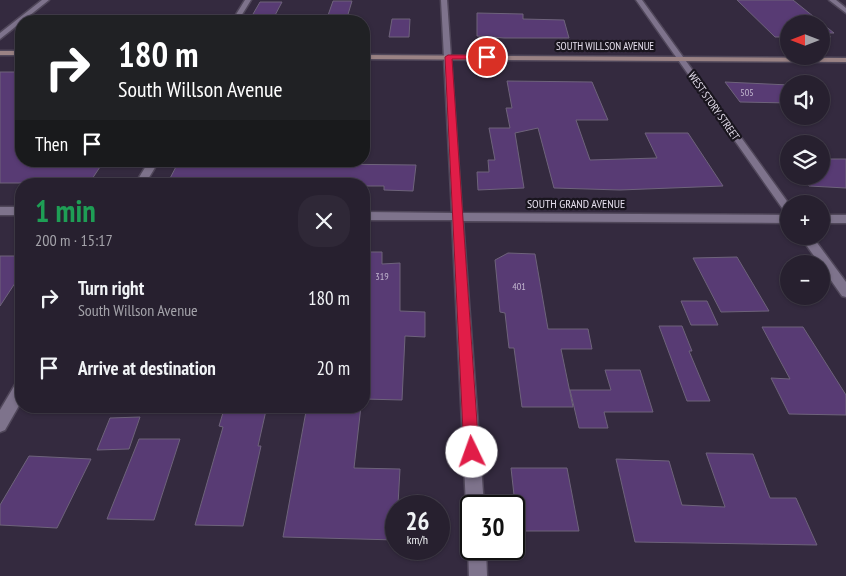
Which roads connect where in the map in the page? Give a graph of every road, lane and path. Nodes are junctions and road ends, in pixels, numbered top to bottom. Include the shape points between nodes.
1 (46, 0) edge
2 (248, 0) edge
3 (444, 0) edge
4 (639, 0) edge
5 (832, 0) edge
6 (846, 11) edge
7 (27, 15) edge
8 (239, 15) edge
9 (15, 25) edge
10 (0, 37) edge
11 (0, 53) edge
12 (15, 53) edge
13 (370, 56) edge
14 (448, 57) junction
15 (680, 58) junction
16 (846, 60) edge
17 (150, 167) edge
18 (144, 178) edge
19 (780, 199) edge
20 (0, 211) edge
21 (15, 211) edge
22 (370, 216) edge
23 (458, 218) junction
24 (780, 219) edge
25 (830, 219) edge
26 (846, 219) edge
27 (812, 245) edge
28 (846, 292) edge
29 (15, 399) edge
30 (0, 425) edge
31 (473, 495) edge
32 (477, 560) edge
33 (478, 576) edge

1 - 7 street
2 - 8 street
3 - 14 street
4 - 15 street, WEST STORY STREET
5 - 6 street
9 - 10 street
11 - 12 main road
13 - 14 main road, SOUTH WILLSON AVENUE
14 - 15 main road, SOUTH WILLSON AVENUE
14 - 23 street
15 - 16 main road, SOUTH WILLSON AVENUE
15 - 19 street, WEST STORY STREET
17 - 18 street
20 - 21 street
22 - 23 street, SOUTH GRAND AVENUE
23 - 24 street, SOUTH GRAND AVENUE
23 - 31 street
25 - 26 street
27 - 28 street
29 - 30 street
32 - 33 street

